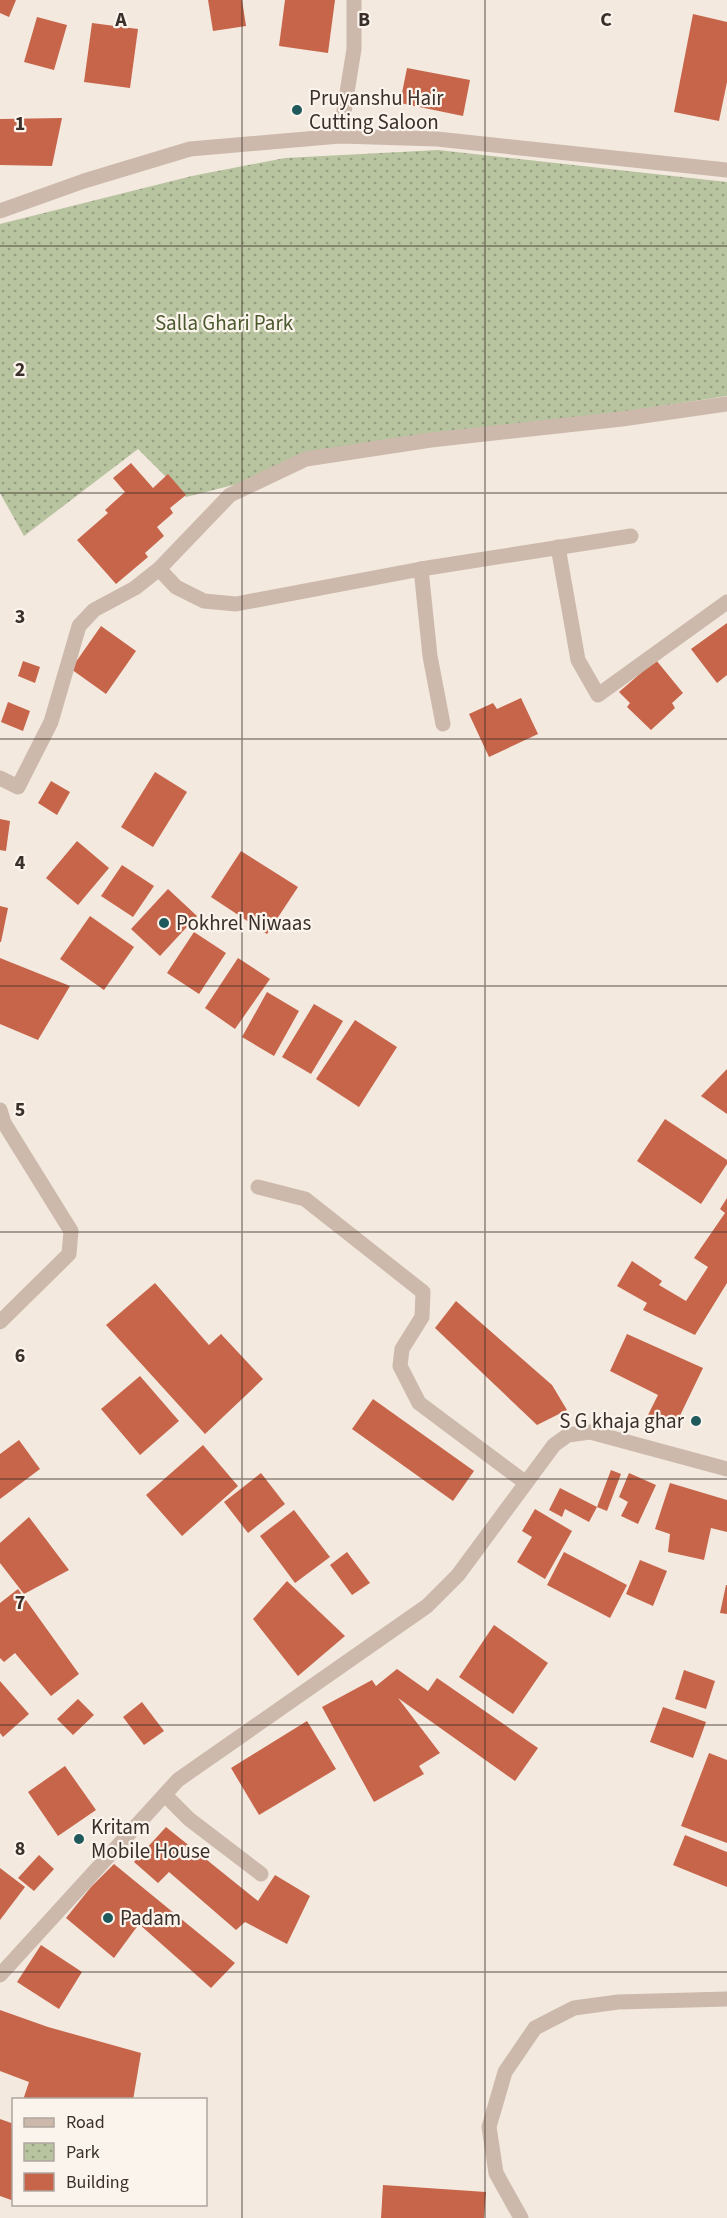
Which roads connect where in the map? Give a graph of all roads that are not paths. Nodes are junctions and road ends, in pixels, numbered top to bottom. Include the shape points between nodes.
1 (354, 0) edge
2 (340, 136) junction
3 (727, 170) edge
4 (0, 211) edge
5 (727, 404) edge
6 (631, 536) dead end
7 (558, 547) junction
8 (159, 569) junction
9 (421, 569) junction
10 (727, 602) edge
11 (443, 724) dead end
12 (0, 778) edge
13 (0, 1110) edge
14 (258, 1187) dead end
15 (0, 1322) edge
16 (727, 1468) edge
17 (526, 1483) junction
18 (165, 1795) junction
19 (261, 1874) dead end
20 (0, 1975) edge
21 (727, 1999) edge
22 (521, 2218) edge

1 - 2 street via 354,49
2 - 3 street via 436,139
2 - 4 street via 190,149
5 - 8 street via 306,459 230,495
6 - 7 street
7 - 9 street
7 - 10 street via 578,660 598,695
8 - 9 street via 176,587 204,601 236,604
8 - 12 street via 135,588 94,610 79,626 51,722 18,787
9 - 11 street via 430,656
13 - 15 street via 4,1123 71,1231 69,1254
14 - 17 street via 305,1199 423,1292 422,1317 402,1349 400,1366 419,1403
16 - 17 street via 590,1432 568,1435 554,1444
17 - 18 street via 458,1575 427,1606 178,1780
18 - 19 street via 189,1819
18 - 20 street
21 - 22 street via 585,2006 535,2028 505,2072 489,2127 496,2173

